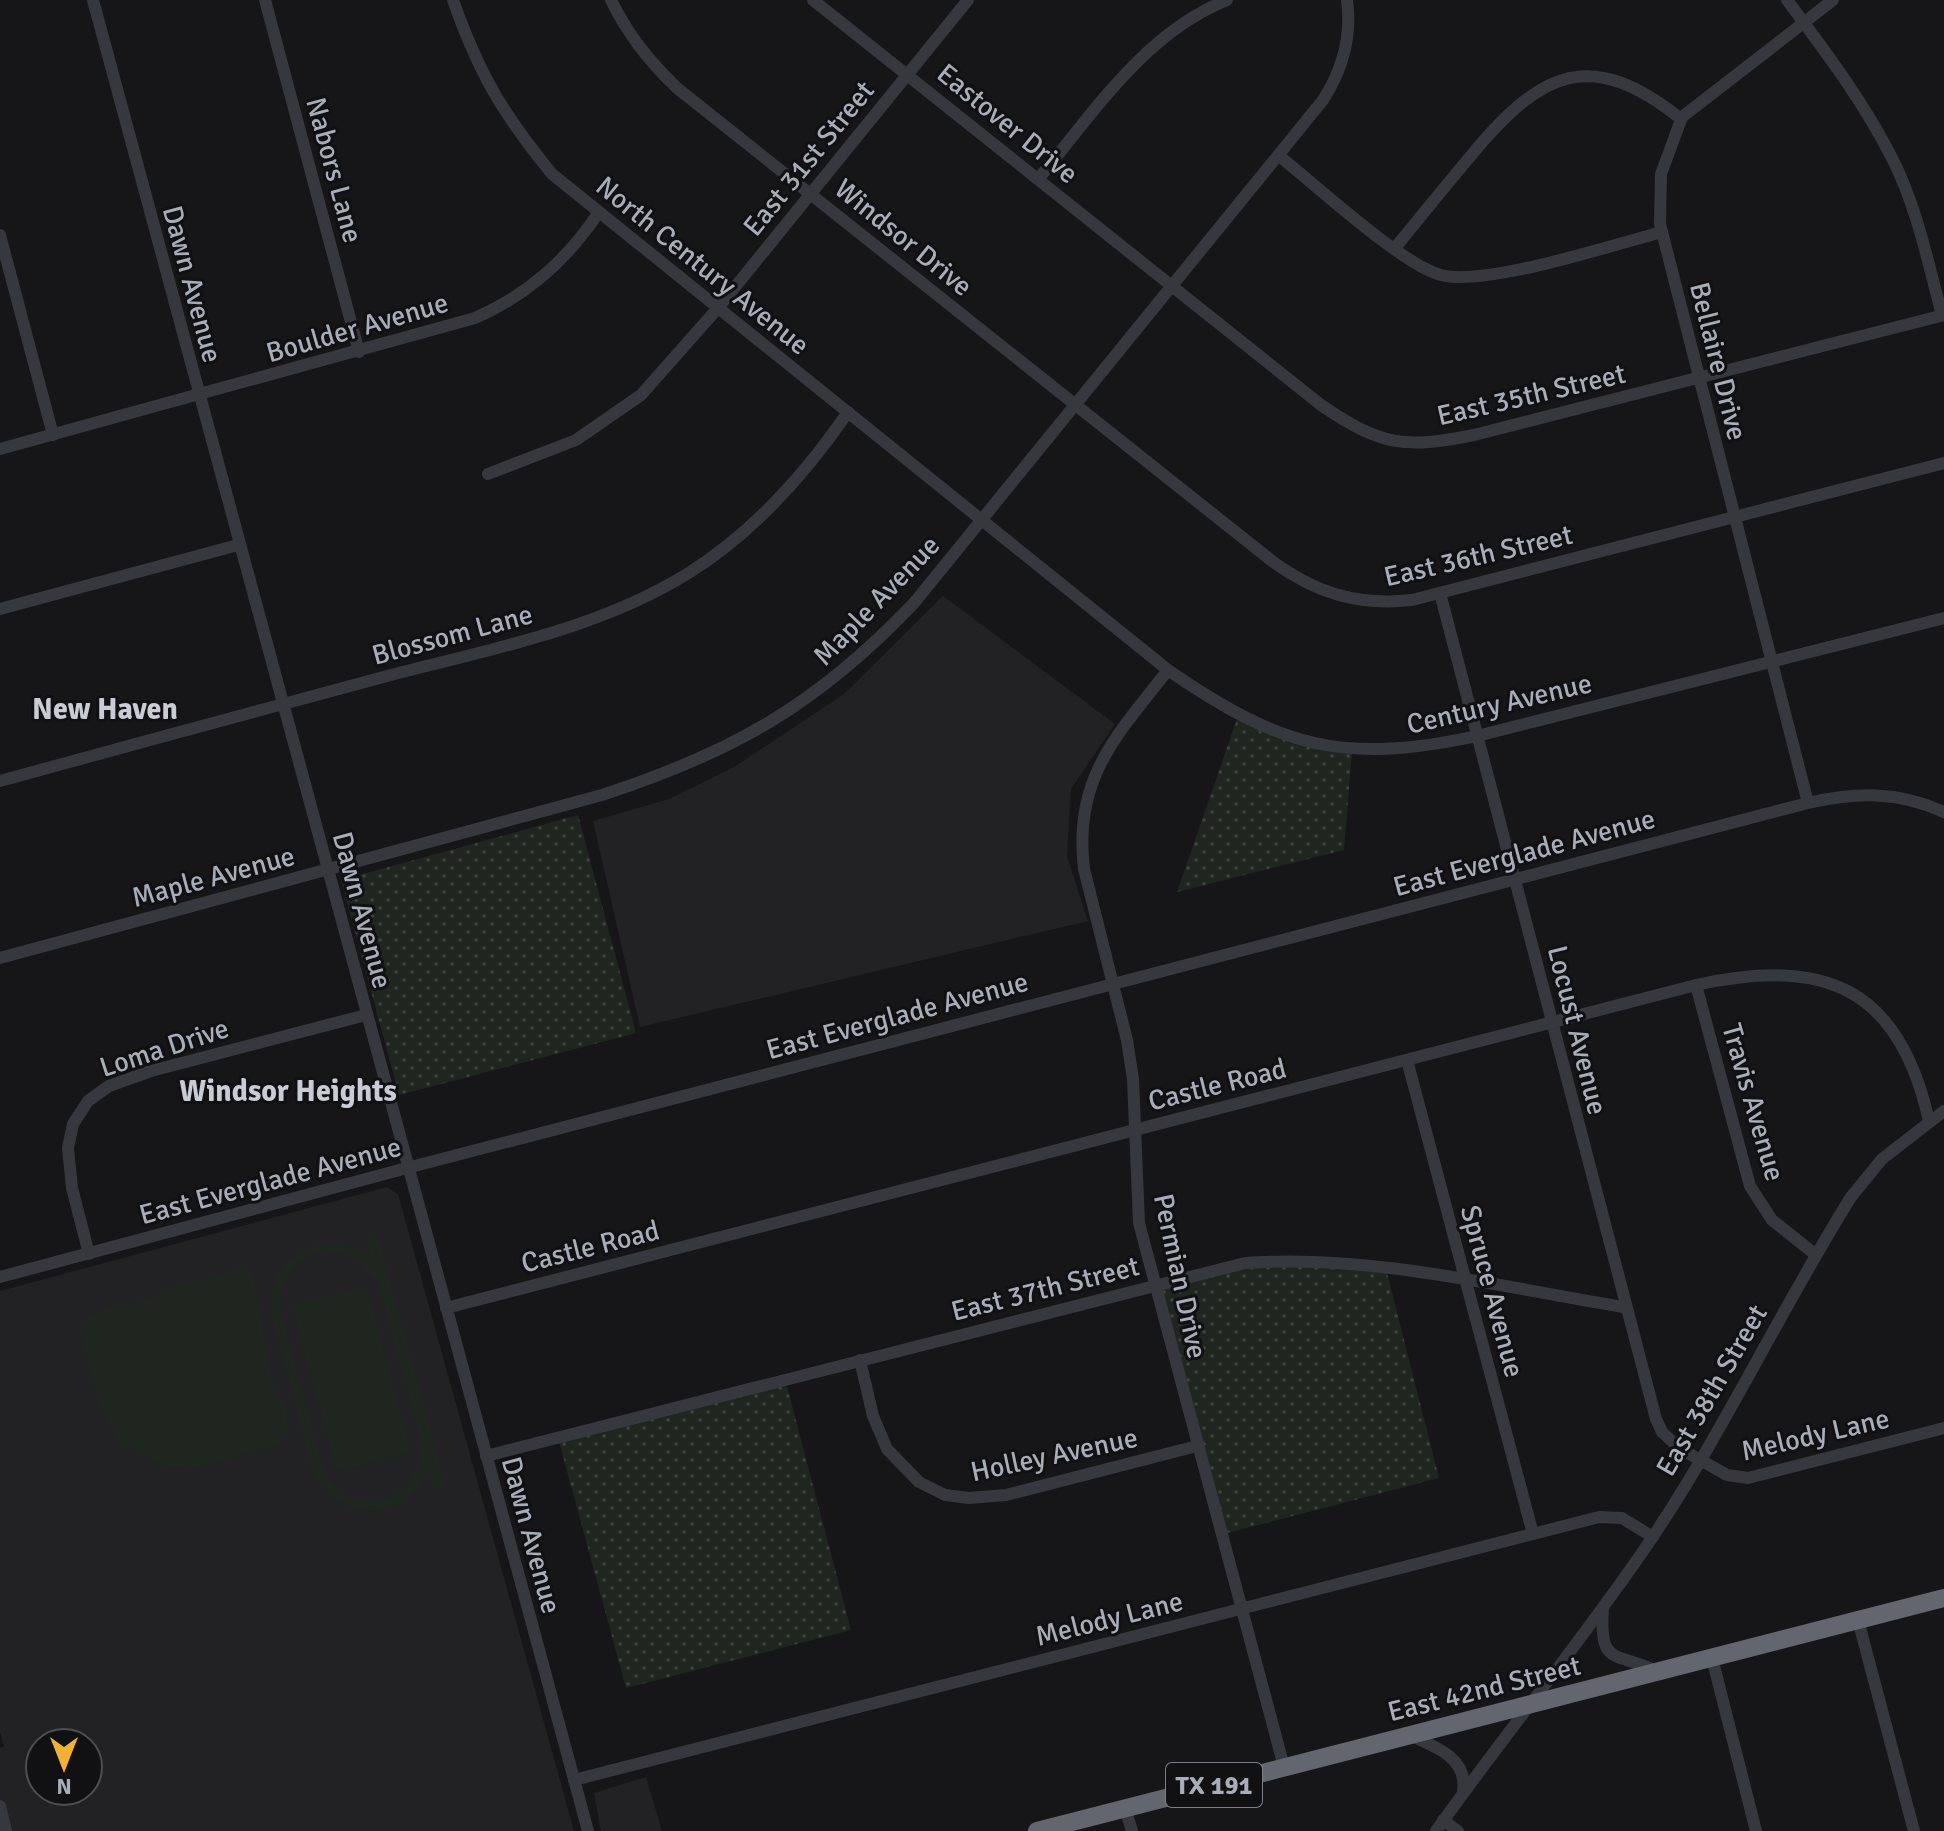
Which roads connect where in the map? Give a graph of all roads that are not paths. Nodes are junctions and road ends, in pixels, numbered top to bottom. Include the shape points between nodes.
1 (93, 0) edge
2 (265, 0) edge
3 (453, 0) edge
4 (611, 0) edge
5 (813, 0) edge
6 (968, 0) edge
7 (1227, 0) edge
8 (1347, 0) edge
9 (1787, 0) edge
10 (1833, 0) edge
11 (1804, 22) junction
12 (907, 73) junction
13 (1681, 119) junction
14 (1279, 156) junction
15 (1039, 178) junction
16 (811, 193) junction
17 (599, 212) junction
18 (1662, 232) junction
19 (0, 235) edge
20 (1395, 248) junction
21 (1172, 285) junction
22 (718, 308) junction
23 (1943, 315) edge
24 (359, 352) junction
25 (1699, 378) junction
26 (198, 396) junction
27 (1075, 404) junction
28 (848, 412) junction
29 (53, 435) junction
30 (0, 449) edge
31 (1944, 463) edge
32 (488, 474) dead end
33 (1735, 517) junction
34 (982, 520) junction
35 (238, 545) junction
36 (1440, 593) junction
37 (0, 609) edge
38 (1944, 618) edge
39 (1772, 661) junction
40 (1168, 670) junction
41 (281, 704) junction
42 (1477, 736) junction
43 (0, 781) edge
44 (1808, 803) junction
45 (1944, 812) edge
46 (328, 870) junction
47 (1514, 879) junction
48 (0, 958) edge
49 (1112, 984) junction
50 (1696, 985) junction
51 (366, 1015) junction
52 (1551, 1023) junction
53 (1407, 1060) junction
54 (1944, 1111) edge
55 (1929, 1121) junction
56 (1135, 1130) junction
57 (407, 1168) junction
58 (89, 1254) junction
59 (1816, 1255) junction
60 (0, 1277) edge
61 (1466, 1282) junction
62 (1154, 1284) junction
63 (1624, 1307) junction
64 (446, 1308) junction
65 (860, 1360) junction
66 (1944, 1428) edge
67 (1197, 1446) junction
68 (486, 1456) junction
69 (1699, 1460) junction
70 (1533, 1534) junction
71 (1653, 1537) junction
72 (1944, 1598) edge
73 (1603, 1606) junction
74 (1240, 1609) junction
75 (1858, 1620) junction
76 (1712, 1658) junction
77 (1659, 1672) junction
78 (1531, 1706) junction
79 (1411, 1736) junction
80 (1284, 1767) junction
81 (574, 1780) junction
82 (1463, 1792) junction
83 (0, 1806) edge
84 (1125, 1808) junction
85 (1439, 1826) edge
86 (6, 1831) edge
87 (588, 1831) edge
88 (1037, 1831) edge
89 (1132, 1831) edge
90 (1458, 1831) edge
91 (1756, 1831) edge
92 (1914, 1831) edge

1 - 26 street, Dawn Avenue
2 - 24 street, Nabors Lane
3 - 17 street, North Century Avenue via 474,60 510,122 552,174
4 - 16 street, Windsor Drive via 647,59 677,88
5 - 12 street, Eastover Drive
6 - 12 street, East 31st Street
7 - 15 street via 1160,39
8 - 14 street, Maple Avenue via 1347,43 1338,74
9 - 11 street
10 - 11 street, Bellaire Drive
11 - 13 street, Bellaire Drive
11 - 23 street via 1846,78 1893,160
12 - 15 street, Eastover Drive
12 - 16 street, East 31st Street
13 - 18 street, Bellaire Drive via 1661,174
13 - 20 street via 1619,81 1589,77 1549,83 1515,106
14 - 20 street
14 - 21 street, Maple Avenue
15 - 21 street, Eastover Drive
16 - 22 street, East 31st Street
16 - 27 street, Windsor Drive
17 - 22 street, North Century Avenue
17 - 24 street, Boulder Avenue via 572,249 518,297 447,328
18 - 20 street via 1472,279 1432,273
18 - 25 street, Bellaire Drive
19 - 29 street
21 - 25 street, East 35th Street via 1321,405 1363,431 1402,445 1474,435
21 - 27 street, Maple Avenue
22 - 28 street, North Century Avenue
22 - 32 street, East 31st Street via 621,413 576,440
23 - 25 street, East 35th Street
24 - 26 street, Boulder Avenue
25 - 33 street, Bellaire Drive
26 - 29 street, Boulder Avenue
26 - 35 street, Dawn Avenue
27 - 34 street, Maple Avenue
27 - 36 street, East 36th Street via 1272,561 1313,587 1369,602
28 - 34 street, North Century Avenue
28 - 41 street, Blossom Lane via 768,511 717,554 661,589 566,628
29 - 30 street, Boulder Avenue
31 - 33 street, East 36th Street
33 - 36 street, East 36th Street
33 - 39 street, Bellaire Drive
34 - 40 street, Century Avenue
34 - 46 street, Maple Avenue via 876,642 823,688 762,729 638,783
35 - 37 street
35 - 41 street, Dawn Avenue
36 - 42 street, Locust Avenue
38 - 39 street, Century Avenue
39 - 42 street, Century Avenue
39 - 44 street, Bellaire Drive
40 - 42 street, Century Avenue via 1238,716 1307,743 1385,751
40 - 49 street, Permian Drive via 1100,761 1082,814 1084,869
41 - 43 street, Blossom Lane
41 - 46 street, Dawn Avenue
42 - 47 street, Locust Avenue
44 - 45 street, East Everglade Avenue via 1883,794
44 - 47 street, East Everglade Avenue
46 - 48 street, Maple Avenue
46 - 51 street, Dawn Avenue
47 - 49 street, East Everglade Avenue
47 - 52 street, Locust Avenue
49 - 56 street, Permian Drive via 1127,1040
49 - 57 street, East Everglade Avenue
50 - 52 street, Castle Road
50 - 55 street, Castle Road via 1780,973 1813,978 1851,993 1902,1041 1917,1071
50 - 59 street, Travis Avenue via 1750,1186 1772,1220
51 - 57 street, Dawn Avenue
51 - 58 street, Loma Drive via 139,1075 88,1101 73,1124 68,1148
52 - 53 street, Castle Road
52 - 63 street, Locust Avenue
53 - 56 street, Castle Road
53 - 61 street, Spruce Avenue
54 - 55 street, East 38th Street
55 - 59 street, East 38th Street via 1882,1159 1851,1197
56 - 62 street, Permian Drive via 1139,1223
56 - 64 street, Castle Road
57 - 58 street, East Everglade Avenue
57 - 64 street, Dawn Avenue
58 - 60 street, East Everglade Avenue
59 - 69 street, East 38th Street
61 - 62 street, East 37th Street via 1298,1259 1245,1263
61 - 63 street, East 37th Street
61 - 70 street, Spruce Avenue
62 - 65 street, East 37th Street
62 - 67 street, Permian Drive
63 - 69 street, Locust Avenue via 1662,1432
64 - 68 street, Dawn Avenue
65 - 67 street, Holley Avenue via 887,1449 919,1482 945,1495 1006,1495
65 - 68 street, East 37th Street
66 - 69 street, Melody Lane via 1748,1478 1727,1475
67 - 74 street, Permian Drive
68 - 81 street, Dawn Avenue
69 - 71 street, East 38th Street
70 - 71 street, Melody Lane via 1613,1516
70 - 74 street, Melody Lane
71 - 73 street, East 38th Street
72 - 75 highway, East 42nd Street / TX 191
73 - 77 street via 1604,1647 1618,1658
73 - 78 street, East 38th Street
74 - 80 street, Permian Drive
74 - 81 street, Melody Lane
75 - 76 highway, East 42nd Street / TX 191
75 - 92 street
76 - 77 highway, East 42nd Street / TX 191
76 - 91 street
77 - 78 highway, East 42nd Street / TX 191
78 - 79 highway, East 42nd Street / TX 191
78 - 82 street, East 38th Street
79 - 80 highway, East 42nd Street / TX 191
79 - 82 street via 1459,1763 1465,1776
80 - 84 highway, East 42nd Street / TX 191
81 - 87 street, Dawn Avenue
82 - 85 street, East 38th Street
83 - 86 street
84 - 88 highway, East 42nd Street / TX 191
84 - 89 street
85 - 90 street

